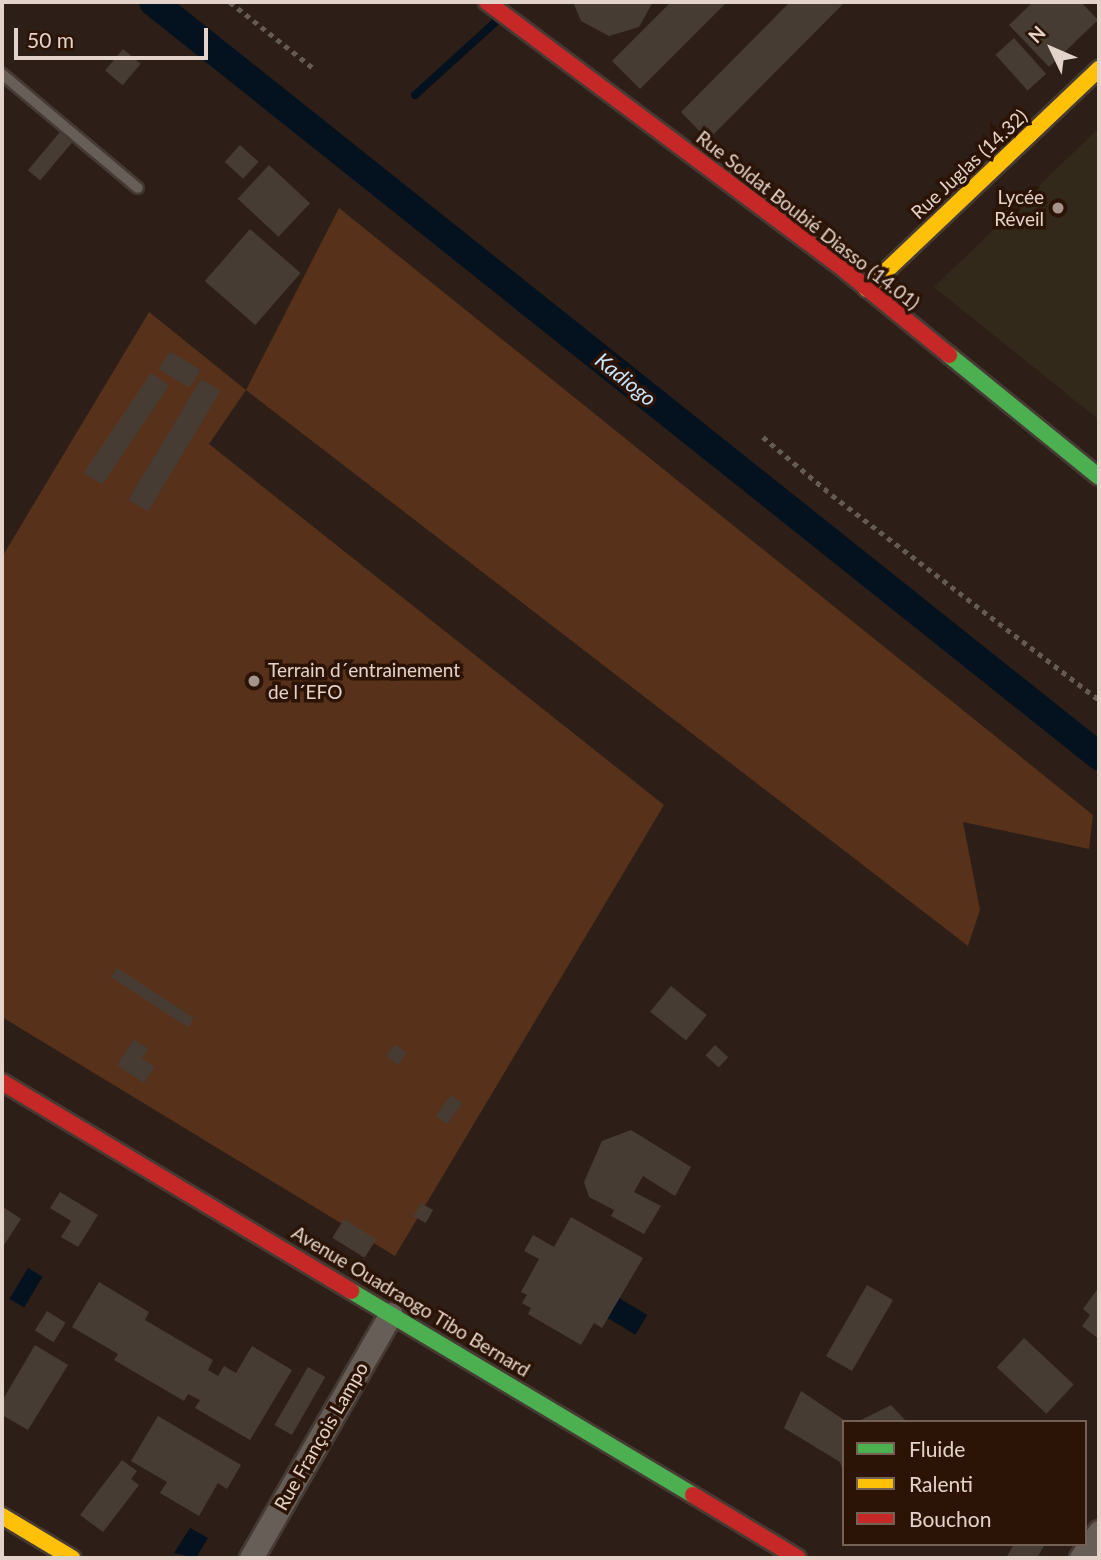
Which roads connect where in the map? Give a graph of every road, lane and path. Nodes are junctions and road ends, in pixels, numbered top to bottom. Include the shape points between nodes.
1 (230, 2) edge
2 (487, 2) edge
3 (312, 67) dead end
4 (1099, 69) edge
5 (2, 74) edge
6 (138, 188) dead end
7 (867, 289) junction
8 (763, 436) dead end
9 (1099, 477) edge
10 (1099, 700) edge
11 (2, 1082) edge
12 (391, 1314) junction
13 (2, 1516) edge
14 (1099, 1532) edge
15 (72, 1558) edge
16 (251, 1558) edge
17 (798, 1558) edge
18 (1081, 1558) edge

1 - 3 path
2 - 7 street, Rue Soldat Boubié Diasso (14.01)
4 - 7 street, Rue Juglas (14.32)
5 - 6 lane
7 - 9 street, Rue Soldat Boubié Diasso (14.01)
8 - 10 path via 832,495
11 - 12 street, Avenue Ouadraogo Tibo Bernard
12 - 16 street, Rue François Lampo
12 - 17 street, Avenue Ouadraogo Tibo Bernard
13 - 15 street
14 - 18 street

